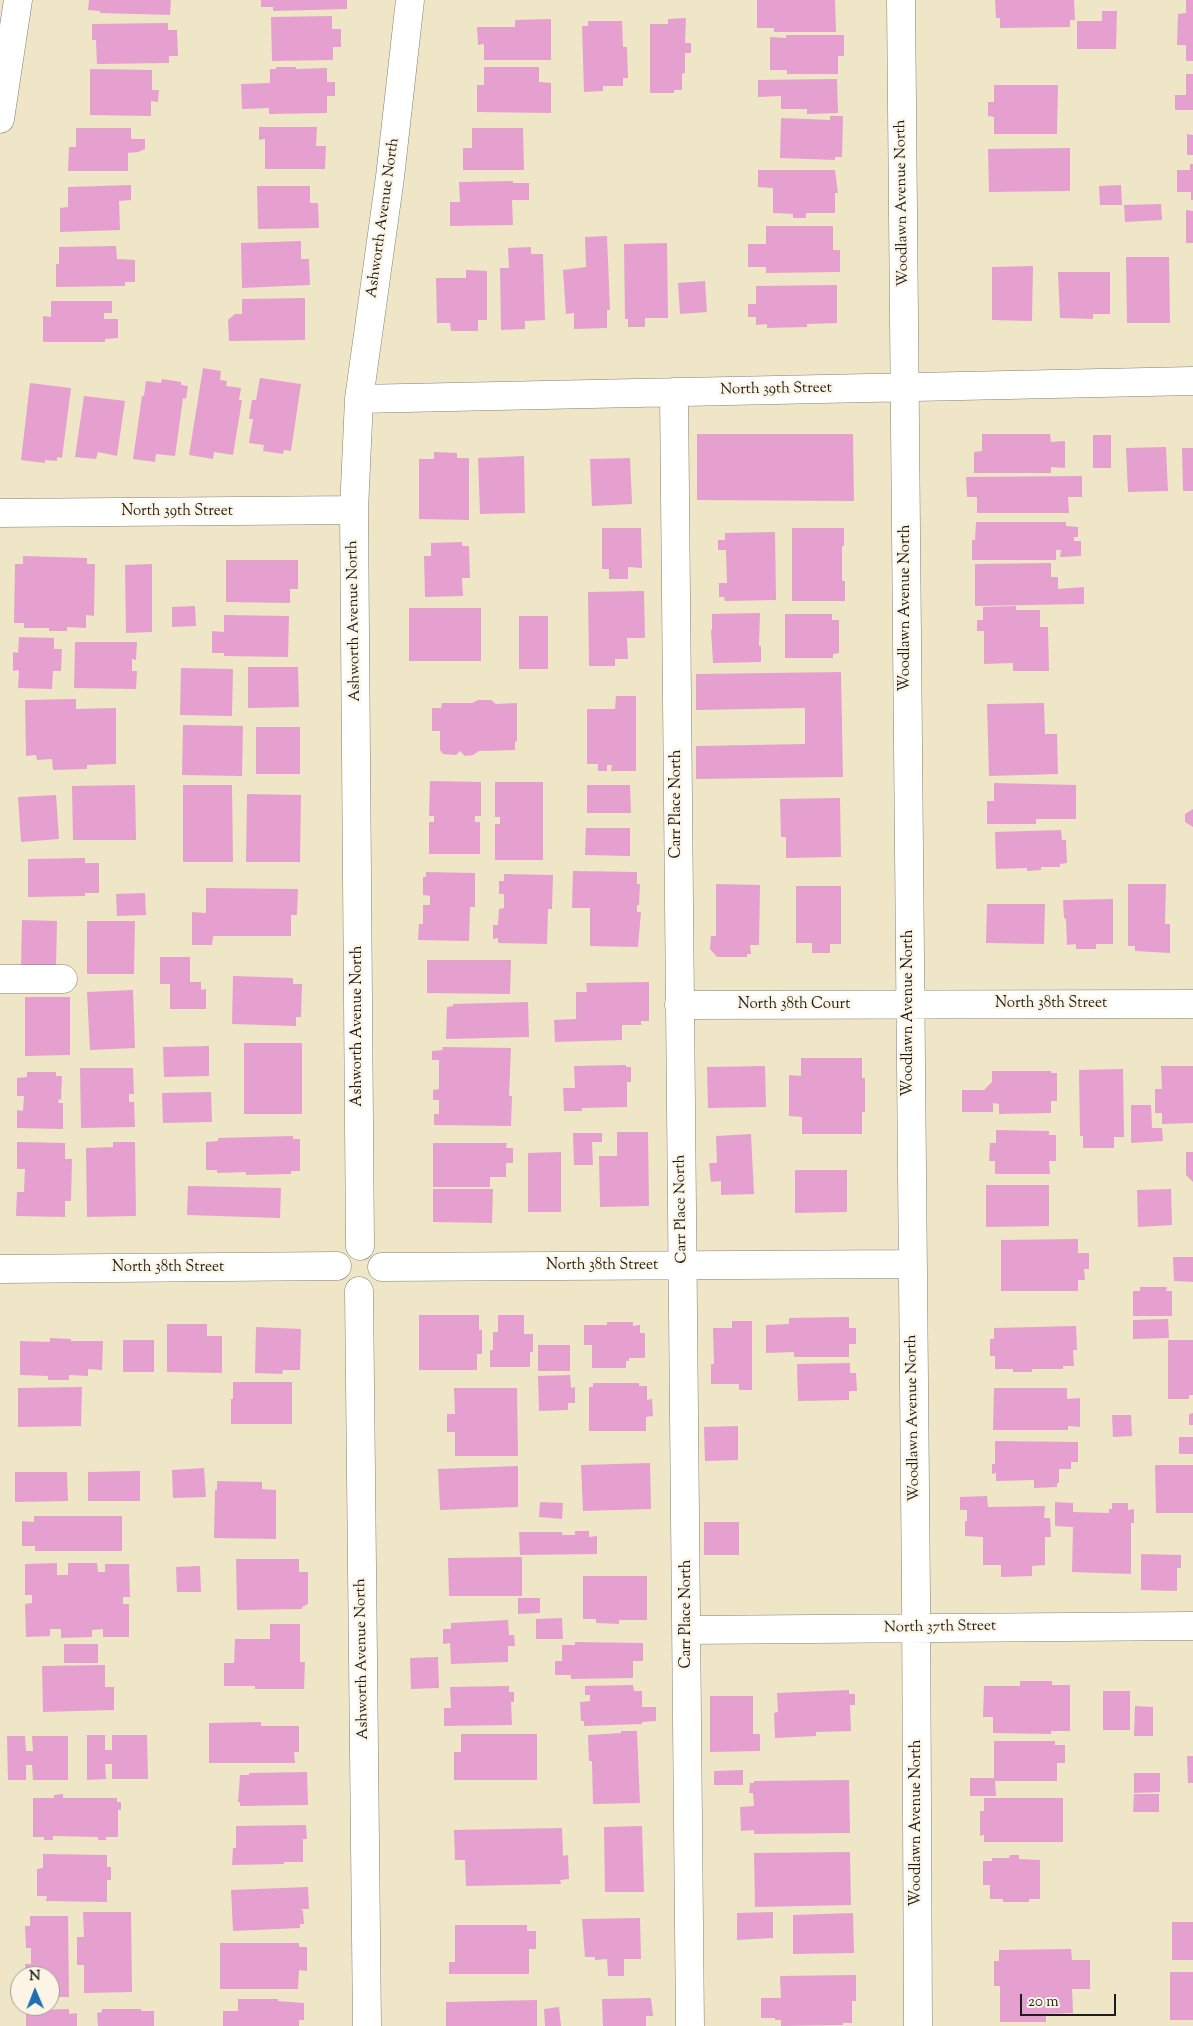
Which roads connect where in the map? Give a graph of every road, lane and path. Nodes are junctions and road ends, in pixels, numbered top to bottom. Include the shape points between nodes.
1 (18, 0) edge
2 (410, 0) edge
3 (901, 0) edge
4 (0, 119) edge
5 (1193, 382) edge
6 (904, 388) junction
7 (674, 392) junction
8 (359, 399) junction
9 (354, 510) junction
10 (0, 513) edge
11 (0, 979) edge
12 (63, 979) dead end
13 (909, 1004) junction
14 (1193, 1004) edge
15 (679, 1005) junction
16 (360, 1246) junction
17 (912, 1264) junction
18 (337, 1266) junction
19 (684, 1266) junction
20 (382, 1267) junction
21 (0, 1269) edge
22 (359, 1291) junction
23 (1193, 1626) edge
24 (916, 1628) junction
25 (687, 1630) junction
26 (367, 2026) edge
27 (690, 2026) edge
28 (918, 2026) edge

1 - 4 street
2 - 8 street, Ashworth Avenue North
3 - 6 street, Woodlawn Avenue North
5 - 6 street, North 39th Street
6 - 7 street, North 39th Street
6 - 13 street, Woodlawn Avenue North
7 - 8 street, North 39th Street
7 - 15 street, Carr Place North
8 - 9 street, Ashworth Avenue North
9 - 10 street, North 39th Street
9 - 16 street, Ashworth Avenue North
11 - 12 street
13 - 14 street, North 38th Street
13 - 15 street, North 38th Court
13 - 17 street, Woodlawn Avenue North
15 - 19 street, Carr Place North
16 - 18 street via 346,1249
16 - 20 street via 368,1246 374,1251
17 - 19 street, North 38th Street
17 - 24 street, Woodlawn Avenue North
18 - 21 street, North 38th Street
18 - 22 street via 342,1284
19 - 20 street, North 38th Street
19 - 25 street, Carr Place North
20 - 22 street via 377,1283
22 - 26 street, Ashworth Avenue North
23 - 24 street, North 37th Street
24 - 25 street, North 37th Street
24 - 28 street, Woodlawn Avenue North
25 - 27 street, Carr Place North

